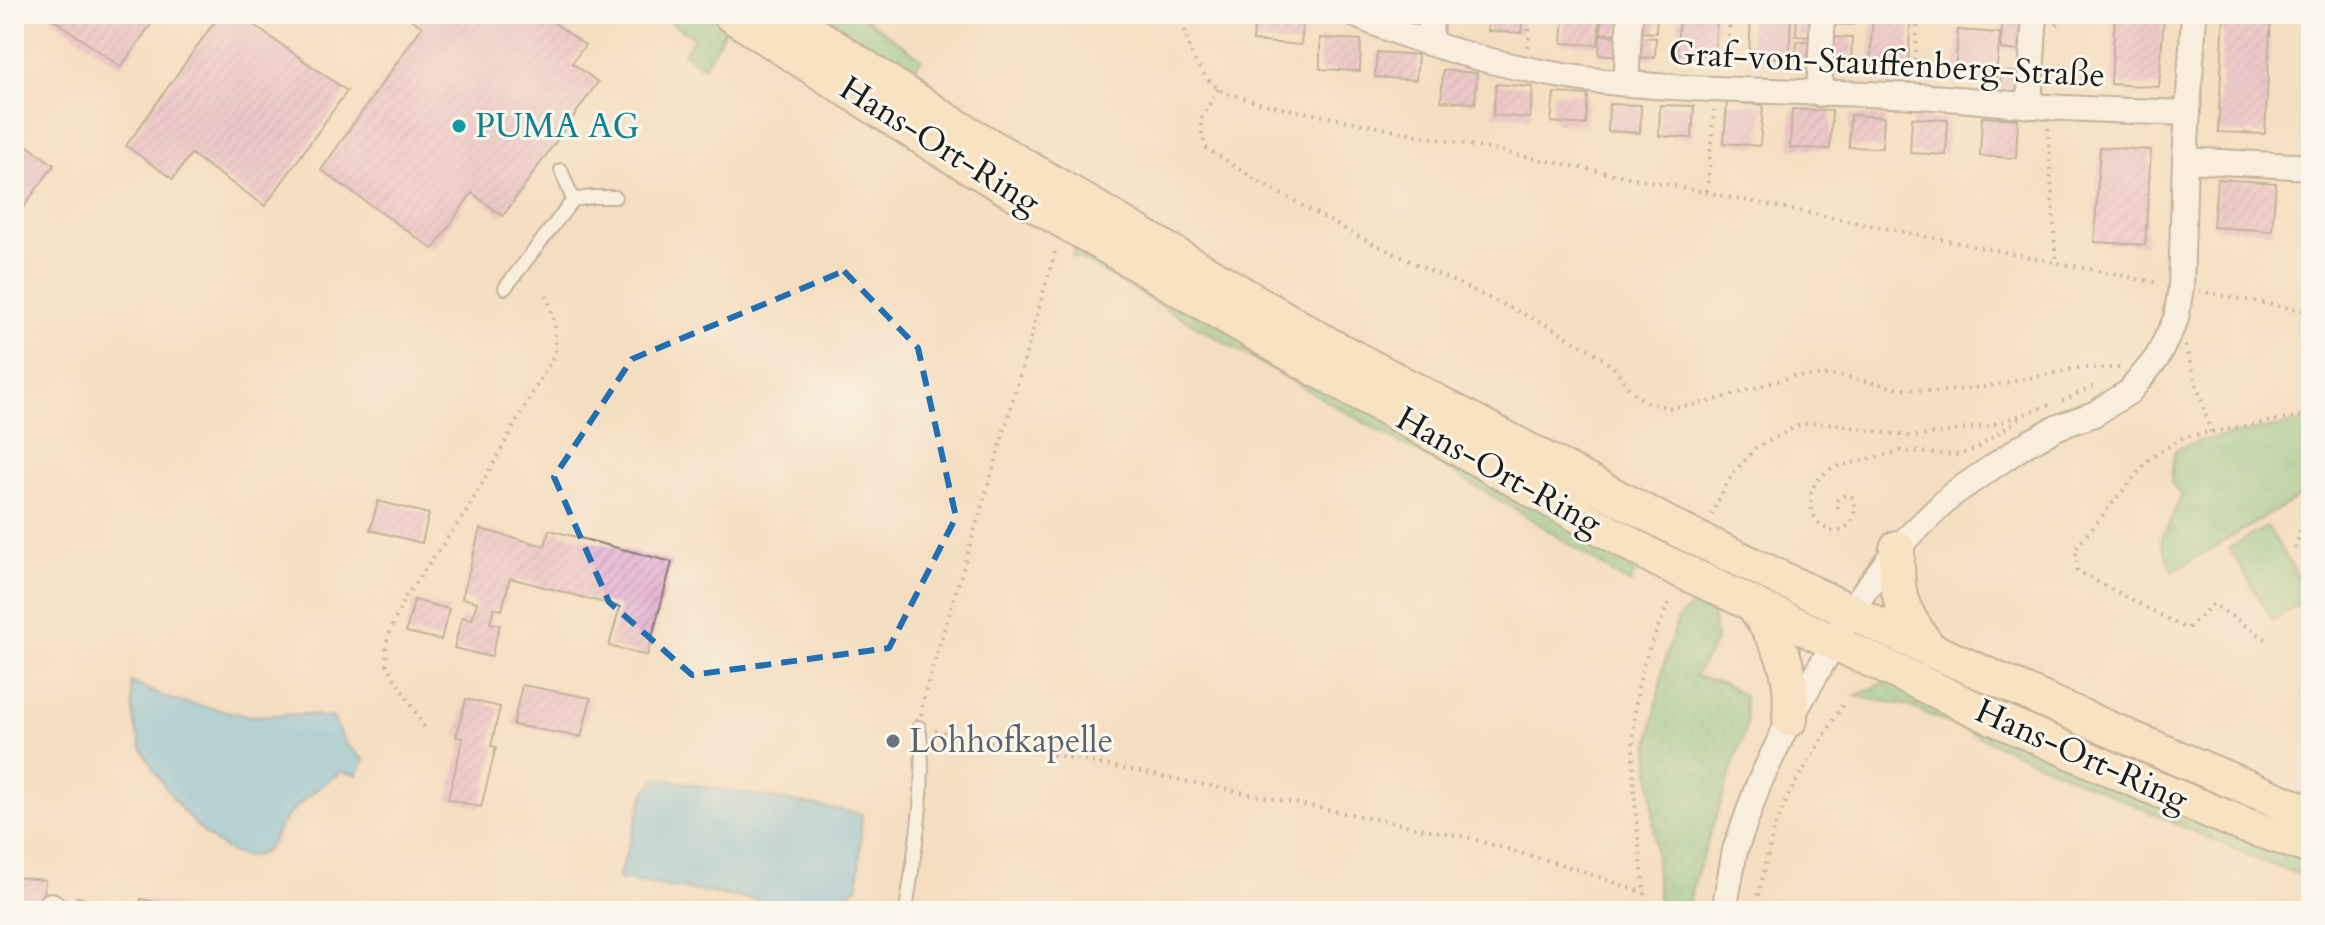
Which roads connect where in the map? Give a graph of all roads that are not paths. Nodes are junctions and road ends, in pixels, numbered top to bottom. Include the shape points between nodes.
1 (730, 14) edge
2 (783, 14) edge
3 (1353, 14) edge
4 (1431, 14) edge
5 (1630, 14) edge
6 (1823, 14) edge
7 (2035, 14) edge
8 (2194, 14) edge
9 (1430, 43) junction
10 (1626, 84) junction
11 (1819, 94) junction
12 (2038, 106) junction
13 (2187, 113) junction
14 (2185, 160) junction
15 (2311, 167) edge
16 (561, 170) dead end
17 (615, 197) dead end
18 (573, 200) junction
19 (505, 288) dead end
20 (1897, 548) junction
21 (1754, 606) junction
22 (1849, 612) junction
23 (1834, 643) junction
24 (1931, 650) junction
25 (1790, 719) junction
26 (919, 727) road end
27 (2311, 814) edge
28 (2311, 847) edge
29 (906, 911) edge
30 (1724, 911) edge

1 - 21 main road, Hans-Ort-Ring via 937,147 1315,368 1632,545
2 - 22 main road, Hans-Ort-Ring via 949,122 1329,345 1681,531
3 - 9 street, Graf-von-Stauffenberg-Straße
4 - 9 street
5 - 10 street
6 - 11 street
7 - 12 street
8 - 13 street
9 - 10 street, Graf-von-Stauffenberg-Straße via 1527,69
10 - 11 street, Graf-von-Stauffenberg-Straße
11 - 12 street, Graf-von-Stauffenberg-Straße
12 - 13 street, Graf-von-Stauffenberg-Straße
13 - 14 street
14 - 15 street
14 - 20 street via 2181,287 2176,318 2157,358 2129,392 2023,446 1953,494
16 - 18 lane
17 - 18 lane
18 - 19 lane
20 - 22 street
20 - 24 main road via 1904,611
21 - 23 main road, Hans-Ort-Ring
21 - 25 main road via 1788,667
22 - 23 street
22 - 24 main road, Hans-Ort-Ring
23 - 25 street
23 - 28 main road, Hans-Ort-Ring via 2140,782
24 - 27 main road, Hans-Ort-Ring
25 - 30 street via 1735,850
26 - 29 lane via 920,798

